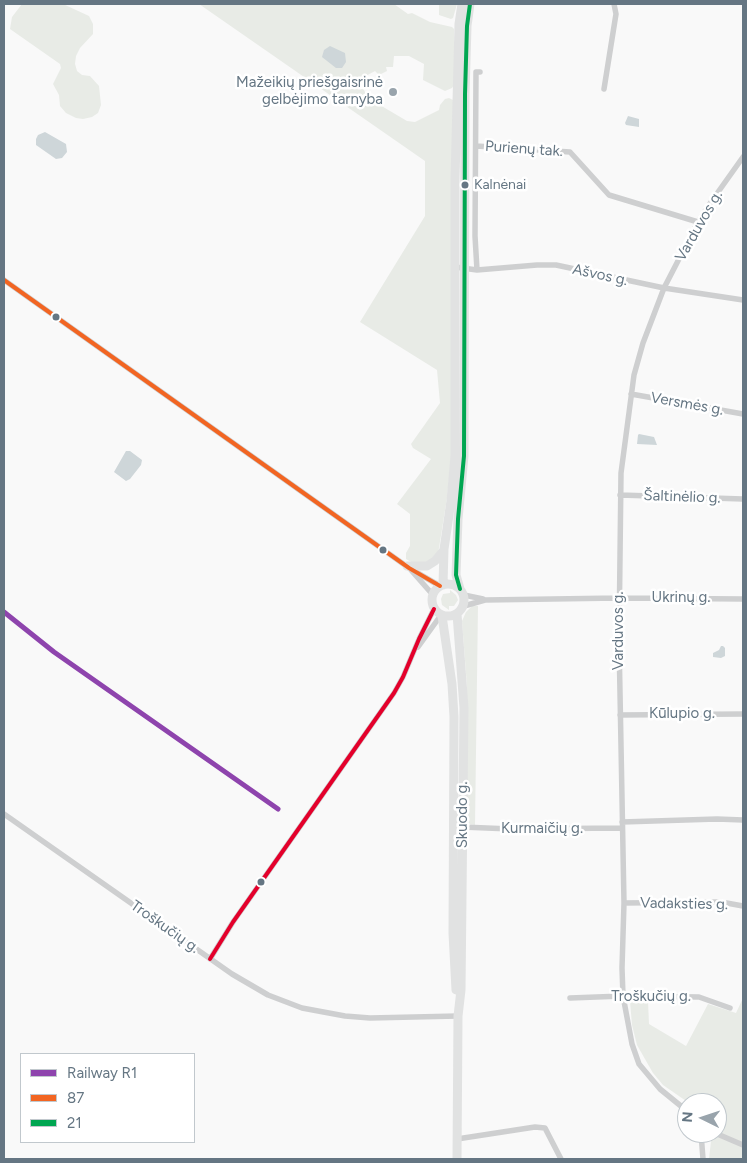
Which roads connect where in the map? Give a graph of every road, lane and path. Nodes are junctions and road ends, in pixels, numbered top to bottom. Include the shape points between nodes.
1 (462, 4) edge
2 (470, 4) edge
3 (614, 4) edge
4 (480, 72) dead end
5 (604, 89) dead end
6 (476, 146) junction
7 (743, 157) edge
8 (698, 222) junction
9 (460, 268) junction
10 (477, 270) junction
11 (4, 280) edge
12 (664, 288) junction
13 (743, 300) edge
14 (631, 394) junction
15 (743, 414) edge
16 (620, 495) junction
17 (743, 499) edge
18 (444, 550) junction
19 (408, 567) junction
20 (441, 585) junction
21 (462, 592) junction
22 (433, 595) junction
23 (619, 598) junction
24 (743, 599) edge
25 (485, 600) junction
26 (464, 606) junction
27 (439, 613) junction
28 (457, 614) junction
29 (743, 714) edge
30 (620, 715) junction
31 (4, 814) edge
32 (743, 820) edge
33 (622, 825) junction
34 (462, 827) junction
35 (624, 903) junction
36 (743, 906) edge
37 (210, 959) junction
38 (623, 996) junction
39 (570, 998) dead end
40 (730, 1008) dead end
41 (458, 1016) junction
42 (677, 1103) edge
43 (727, 1138) edge
44 (457, 1139) junction
45 (702, 1143) edge
46 (743, 1144) edge
47 (457, 1159) edge
48 (561, 1159) edge
49 (703, 1159) edge

1 - 9 main road via 459,24
2 - 9 main road
3 - 5 street via 616,14
4 - 6 street via 476,72
6 - 8 street, Purienų tak. via 570,152 609,195
6 - 10 street
7 - 8 street, Varduvos g.
8 - 12 street, Varduvos g.
9 - 10 street, Ašvos g.
9 - 18 main road via 455,456
9 - 21 main road via 464,456 456,575
10 - 12 street, Ašvos g. via 556,265
11 - 19 street
12 - 13 street, Ašvos g.
12 - 14 street, Varduvos g. via 638,356
14 - 15 street, Versmės g.
14 - 16 street, Varduvos g.
16 - 17 street, Šaltinėlio g.
16 - 23 street, Varduvos g.
18 - 19 main road via 431,564
18 - 20 main road
19 - 20 street
19 - 22 street
20 - 21 main road via 454,585
20 - 22 main road
21 - 25 street
21 - 26 main road
22 - 27 main road via 432,602
23 - 24 street, Ukrinų g.
23 - 25 street, Ukrinų g.
23 - 30 street, Varduvos g.
25 - 26 street
26 - 28 main road
27 - 28 main road via 451,617
27 - 37 street via 419,639 394,693
27 - 41 main road, Skuodo g. via 454,702 453,933
28 - 34 main road, Skuodo g. via 464,692
29 - 30 street, Kūlupio g.
30 - 33 street, Varduvos g.
31 - 37 street, Troškučių g.
32 - 33 street, Kurmaičių g.
33 - 34 street, Kurmaičių g. via 511,829
33 - 35 street, Varduvos g.
34 - 41 main road, Skuodo g.
35 - 36 street, Vadaksties g. via 721,902
35 - 38 street, Varduvos g.
37 - 41 street, Troškučių g. via 268,995 319,1012 370,1018
38 - 39 street, Troškučių g.
38 - 40 street, Troškučių g. via 700,997
38 - 42 street, Varduvos g. via 639,1064
41 - 44 main road, Skuodo g.
43 - 46 street
44 - 47 main road, Skuodo g.
44 - 48 street via 545,1128
45 - 49 street

